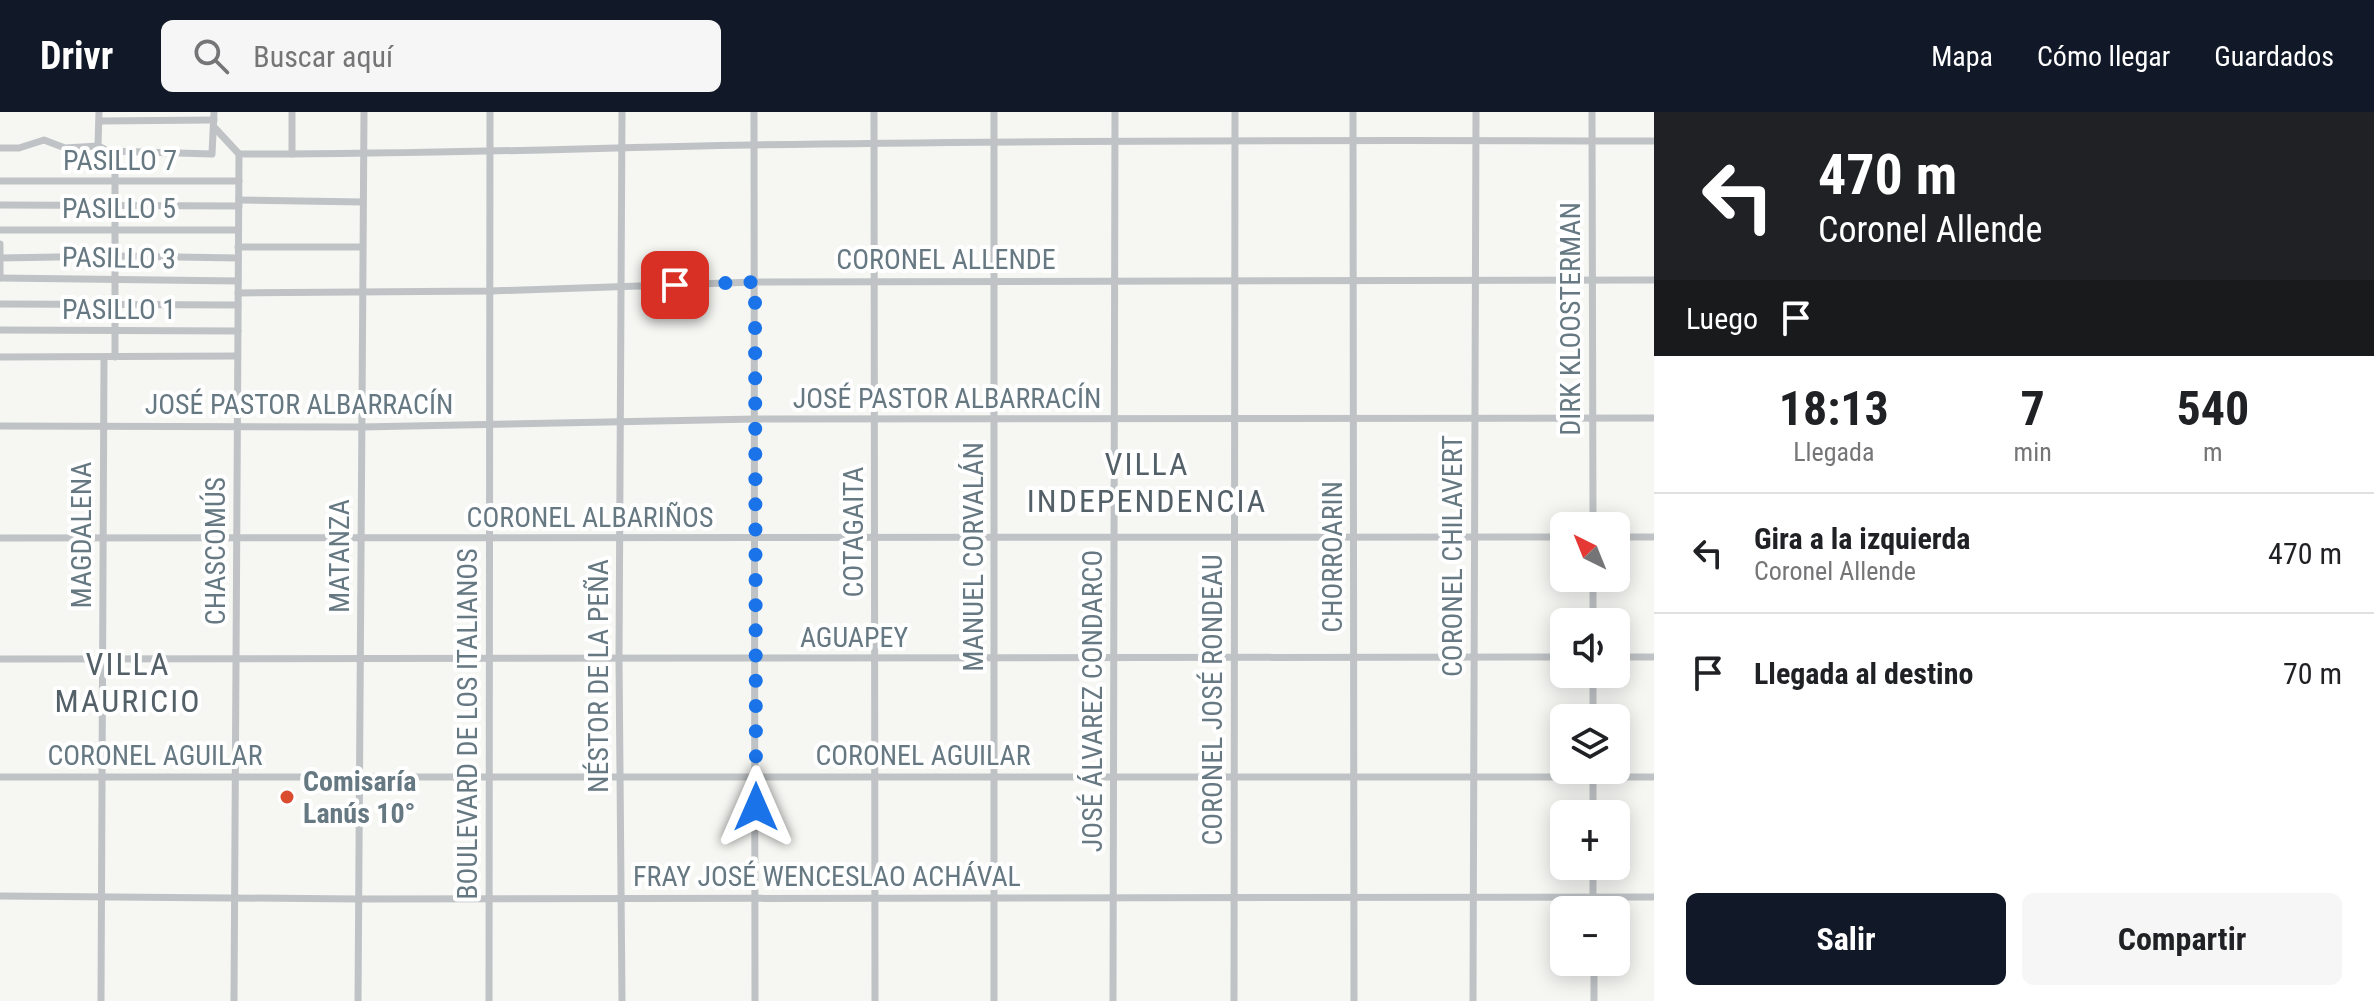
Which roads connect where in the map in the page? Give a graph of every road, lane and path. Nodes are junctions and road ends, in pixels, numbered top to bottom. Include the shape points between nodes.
1 (292, 112) edge
2 (364, 112) edge
3 (490, 112) edge
4 (622, 112) edge
5 (754, 112) edge
6 (874, 112) edge
7 (994, 112) edge
8 (1115, 112) edge
9 (1235, 112) edge
10 (1353, 112) edge
11 (1476, 112) edge
12 (1592, 112) edge
13 (99, 116) edge
14 (214, 120) edge
15 (1235, 141) junction
16 (1353, 141) junction
17 (1477, 141) junction
18 (1592, 141) junction
19 (1654, 141) edge
20 (1115, 142) junction
21 (994, 143) junction
22 (874, 144) junction
23 (753, 145) junction
24 (98, 146) junction
25 (0, 148) edge
26 (622, 148) junction
27 (115, 151) junction
28 (490, 152) junction
29 (363, 153) junction
30 (239, 154) junction
31 (292, 154) junction
32 (0, 181) edge
33 (239, 181) junction
34 (115, 182) junction
35 (363, 202) junction
36 (239, 203) junction
37 (0, 205) edge
38 (115, 205) junction
39 (0, 230) edge
40 (115, 230) junction
41 (238, 230) junction
42 (0, 244) edge
43 (238, 247) junction
44 (362, 247) junction
45 (115, 256) junction
46 (0, 258) edge
47 (238, 258) junction
48 (0, 278) edge
49 (115, 279) junction
50 (1593, 279) junction
51 (1654, 280) edge
52 (238, 281) junction
53 (875, 281) junction
54 (994, 281) junction
55 (1114, 281) junction
56 (1234, 281) junction
57 (1353, 281) junction
58 (1476, 281) junction
59 (755, 282) junction
60 (621, 287) junction
61 (490, 291) junction
62 (238, 293) junction
63 (362, 293) junction
64 (0, 304) edge
65 (115, 304) junction
66 (238, 305) junction
67 (0, 330) edge
68 (115, 331) junction
69 (238, 331) junction
70 (237, 356) junction
71 (0, 357) edge
72 (104, 357) junction
73 (115, 357) junction
74 (1475, 418) junction
75 (1593, 418) junction
76 (1654, 418) edge
77 (756, 419) junction
78 (994, 419) junction
79 (1234, 419) junction
80 (1353, 419) junction
81 (875, 420) junction
82 (1114, 420) junction
83 (621, 423) junction
84 (490, 425) junction
85 (0, 426) edge
86 (103, 427) junction
87 (237, 427) junction
88 (361, 427) junction
89 (1593, 512) edge
90 (1475, 536) junction
91 (1550, 537) edge
92 (1630, 537) edge
93 (1654, 537) edge
94 (0, 538) edge
95 (361, 538) junction
96 (1114, 538) junction
97 (1353, 538) junction
98 (103, 539) junction
99 (238, 539) junction
100 (489, 539) junction
101 (621, 539) junction
102 (756, 539) junction
103 (874, 539) junction
104 (996, 539) junction
105 (1234, 539) junction
106 (1354, 657) junction
107 (1550, 657) edge
108 (1630, 657) edge
109 (1654, 657) edge
110 (755, 658) junction
111 (1235, 658) junction
112 (1473, 658) junction
113 (0, 659) edge
114 (360, 659) junction
115 (489, 659) junction
116 (619, 659) junction
117 (875, 659) junction
118 (995, 659) junction
119 (1114, 659) junction
120 (102, 660) junction
121 (236, 660) junction
122 (1550, 775) edge
123 (1630, 775) edge
124 (101, 776) junction
125 (0, 777) edge
126 (756, 777) junction
127 (874, 777) junction
128 (1353, 777) junction
129 (1654, 777) edge
130 (235, 778) junction
131 (358, 778) junction
132 (488, 778) junction
133 (620, 778) junction
134 (994, 778) junction
135 (1113, 778) junction
136 (1234, 778) junction
137 (1473, 778) junction
138 (0, 896) edge
139 (101, 896) junction
140 (1115, 896) junction
141 (1234, 896) junction
142 (233, 897) junction
143 (994, 897) junction
144 (1353, 897) junction
145 (1473, 897) junction
146 (1550, 897) edge
147 (1630, 897) edge
148 (1654, 897) edge
149 (620, 898) junction
150 (756, 898) junction
151 (875, 898) junction
152 (359, 899) junction
153 (489, 899) junction
154 (1594, 976) edge
155 (101, 1001) edge
156 (234, 1001) edge
157 (358, 1001) edge
158 (489, 1001) edge
159 (622, 1001) edge
160 (755, 1001) edge
161 (875, 1001) edge
162 (994, 1001) edge
163 (1113, 1001) edge
164 (1234, 1001) edge
165 (1354, 1001) edge
166 (1473, 1001) edge
167 (1594, 1001) edge

1 - 31 street
2 - 29 street, MATANZA
3 - 28 street, BOULEVARD DE LOS ITALIANOS
4 - 26 street, NÉSTOR DE LA PEÑA
5 - 23 street
6 - 22 street, COTAGAITA
7 - 21 street, MANUEL CORVALÁN
8 - 20 street, JOSÉ ÁLVAREZ CONDARCO
9 - 15 street, CORONEL JOSÉ RONDEAU
10 - 16 street, CHORROARIN
11 - 17 street, CORONEL CHILAVERT
12 - 18 street, DIRK KLOOSTERMAN
13 - 14 street
13 - 24 street
14 - 27 street via 212,154
14 - 30 street
15 - 16 street
15 - 20 street
15 - 56 street, CORONEL JOSÉ RONDEAU
16 - 17 street
16 - 57 street, CHORROARIN
17 - 18 street
17 - 58 street, CORONEL CHILAVERT
18 - 19 street
18 - 50 street, DIRK KLOOSTERMAN
20 - 21 street
20 - 55 street, JOSÉ ÁLVAREZ CONDARCO
21 - 22 street
21 - 54 street, MANUEL CORVALÁN
22 - 23 street
22 - 53 street, COTAGAITA
23 - 26 street
23 - 59 street
24 - 25 street via 65,148 44,140
24 - 27 street
26 - 28 street
26 - 60 street, NÉSTOR DE LA PEÑA
27 - 34 street
28 - 29 street
28 - 61 street, BOULEVARD DE LOS ITALIANOS
29 - 31 street
29 - 35 street, MATANZA
30 - 31 street
30 - 33 street, CHASCOMÚS
32 - 34 street, PASILLO 7
33 - 34 street, PASILLO 7
33 - 36 street, CHASCOMÚS
34 - 38 street
35 - 36 street
35 - 44 street, MATANZA
36 - 38 street
36 - 41 street, CHASCOMÚS
37 - 38 street
38 - 40 street
39 - 40 street, PASILLO 5
40 - 41 street, PASILLO 5
40 - 45 street
41 - 43 street, CHASCOMÚS
42 - 46 street
43 - 44 street
43 - 47 street, CHASCOMÚS
44 - 63 street, MATANZA
45 - 46 street
45 - 47 street
45 - 49 street
46 - 48 street
47 - 52 street, CHASCOMÚS
48 - 49 street, PASILLO 3
49 - 52 street, PASILLO 3
49 - 65 street
50 - 51 street, CORONEL ALLENDE
50 - 58 street, CORONEL ALLENDE
50 - 75 street, DIRK KLOOSTERMAN
52 - 62 street, CHASCOMÚS
53 - 54 street, CORONEL ALLENDE
53 - 59 street, CORONEL ALLENDE
53 - 81 street, COTAGAITA
54 - 55 street, CORONEL ALLENDE
54 - 78 street, MANUEL CORVALÁN
55 - 56 street, CORONEL ALLENDE
55 - 82 street, JOSÉ ÁLVAREZ CONDARCO
56 - 57 street, CORONEL ALLENDE
56 - 79 street, CORONEL JOSÉ RONDEAU
57 - 58 street, CORONEL ALLENDE
57 - 80 street, CHORROARIN
58 - 74 street, CORONEL CHILAVERT
59 - 60 street, CORONEL ALLENDE
59 - 77 street
60 - 61 street, CORONEL ALLENDE
60 - 83 street, NÉSTOR DE LA PEÑA
61 - 63 street, CORONEL ALLENDE
61 - 84 street, BOULEVARD DE LOS ITALIANOS
62 - 63 street, CORONEL ALLENDE
62 - 66 street, CHASCOMÚS
63 - 88 street, MATANZA
64 - 65 street
65 - 66 street
65 - 68 street
66 - 69 street, CHASCOMÚS
67 - 68 street, PASILLO 1
68 - 69 street, PASILLO 1
68 - 73 street
69 - 70 street, CHASCOMÚS
70 - 73 street
70 - 87 street, CHASCOMÚS
71 - 72 street
72 - 73 street
72 - 86 street, MAGDALENA
74 - 75 street, JOSÉ PASTOR ALBARRACÍN
74 - 80 street, JOSÉ PASTOR ALBARRACÍN
74 - 90 street, CORONEL CHILAVERT
75 - 76 street, JOSÉ PASTOR ALBARRACÍN
75 - 89 street, DIRK KLOOSTERMAN
77 - 81 street, JOSÉ PASTOR ALBARRACÍN
77 - 83 street, JOSÉ PASTOR ALBARRACÍN
77 - 102 street
78 - 81 street, JOSÉ PASTOR ALBARRACÍN
78 - 82 street, JOSÉ PASTOR ALBARRACÍN
78 - 104 street, MANUEL CORVALÁN
79 - 80 street, JOSÉ PASTOR ALBARRACÍN
79 - 82 street, JOSÉ PASTOR ALBARRACÍN
79 - 105 street, CORONEL JOSÉ RONDEAU
80 - 97 street, CHORROARIN
81 - 103 street, COTAGAITA
82 - 96 street, JOSÉ ÁLVAREZ CONDARCO
83 - 84 street, JOSÉ PASTOR ALBARRACÍN
83 - 101 street, NÉSTOR DE LA PEÑA
84 - 88 street, JOSÉ PASTOR ALBARRACÍN
84 - 100 street, BOULEVARD DE LOS ITALIANOS
85 - 86 street, JOSÉ PASTOR ALBARRACÍN
86 - 87 street, JOSÉ PASTOR ALBARRACÍN
86 - 98 street, MAGDALENA
87 - 88 street, JOSÉ PASTOR ALBARRACÍN
87 - 99 street, CHASCOMÚS
88 - 95 street, MATANZA
90 - 91 street, CORONEL ALBARIÑOS
90 - 97 street, CORONEL ALBARIÑOS
90 - 112 street, CORONEL CHILAVERT
92 - 93 street
94 - 98 street, CORONEL ALBARIÑOS
95 - 99 street, CORONEL ALBARIÑOS
95 - 100 street, CORONEL ALBARIÑOS
95 - 114 street, MATANZA
96 - 104 street, CORONEL ALBARIÑOS
96 - 105 street, CORONEL ALBARIÑOS
96 - 119 street, JOSÉ ÁLVAREZ CONDARCO
97 - 105 street, CORONEL ALBARIÑOS
97 - 106 street, CHORROARIN
98 - 99 street, CORONEL ALBARIÑOS
98 - 120 street, MAGDALENA
99 - 121 street, CHASCOMÚS
100 - 101 street, CORONEL ALBARIÑOS
100 - 115 street, BOULEVARD DE LOS ITALIANOS
101 - 102 street, CORONEL ALBARIÑOS
101 - 116 street, NÉSTOR DE LA PEÑA
102 - 103 street, CORONEL ALBARIÑOS
102 - 110 street
103 - 104 street, CORONEL ALBARIÑOS
103 - 117 street, COTAGAITA
104 - 118 street, MANUEL CORVALÁN
105 - 111 street, CORONEL JOSÉ RONDEAU
106 - 111 street, AGUAPEY
106 - 112 street, AGUAPEY
106 - 128 street, CHORROARIN
107 - 112 street, AGUAPEY
108 - 109 street
110 - 116 street, AGUAPEY
110 - 117 street, AGUAPEY
110 - 126 street
111 - 119 street, AGUAPEY
111 - 136 street, CORONEL JOSÉ RONDEAU
112 - 137 street, CORONEL CHILAVERT
113 - 120 street, AGUAPEY
114 - 115 street, AGUAPEY
114 - 121 street, AGUAPEY
114 - 131 street, MATANZA
115 - 116 street, AGUAPEY
115 - 132 street, BOULEVARD DE LOS ITALIANOS
116 - 133 street, NÉSTOR DE LA PEÑA
117 - 118 street, AGUAPEY
117 - 127 street, COTAGAITA
118 - 119 street, AGUAPEY
118 - 134 street, MANUEL CORVALÁN
119 - 135 street, JOSÉ ÁLVAREZ CONDARCO
120 - 121 street, AGUAPEY
120 - 124 street, MAGDALENA
121 - 130 street, CHASCOMÚS
122 - 137 street, CORONEL AGUILAR
123 - 129 street, CORONEL AGUILAR
124 - 125 street, CORONEL AGUILAR
124 - 130 street, CORONEL AGUILAR
124 - 139 street, MAGDALENA
126 - 127 street, CORONEL AGUILAR
126 - 133 street, CORONEL AGUILAR
126 - 150 street
127 - 134 street, CORONEL AGUILAR
127 - 151 street, COTAGAITA
128 - 136 street, CORONEL AGUILAR
128 - 137 street, CORONEL AGUILAR
128 - 144 street, CHORROARIN
130 - 131 street, CORONEL AGUILAR
130 - 142 street, CHASCOMÚS
131 - 132 street, CORONEL AGUILAR
131 - 152 street, MATANZA
132 - 133 street, CORONEL AGUILAR
132 - 153 street, BOULEVARD DE LOS ITALIANOS
133 - 149 street, NÉSTOR DE LA PEÑA
134 - 135 street, CORONEL AGUILAR
134 - 143 street, MANUEL CORVALÁN
135 - 136 street, CORONEL AGUILAR
135 - 140 street, JOSÉ ÁLVAREZ CONDARCO
136 - 141 street, CORONEL JOSÉ RONDEAU
137 - 145 street, CORONEL CHILAVERT
138 - 139 street, FRAY JOSÉ WENCESLAO ACHÁVAL
139 - 142 street, FRAY JOSÉ WENCESLAO ACHÁVAL
139 - 155 street, MAGDALENA
140 - 141 street, FRAY JOSÉ WENCESLAO ACHÁVAL
140 - 143 street, FRAY JOSÉ WENCESLAO ACHÁVAL
140 - 163 street, JOSÉ ÁLVAREZ CONDARCO
141 - 144 street, FRAY JOSÉ WENCESLAO ACHÁVAL
141 - 164 street, CORONEL JOSÉ RONDEAU
142 - 152 street, FRAY JOSÉ WENCESLAO ACHÁVAL
142 - 156 street, CHASCOMÚS
143 - 151 street, FRAY JOSÉ WENCESLAO ACHÁVAL
143 - 162 street, MANUEL CORVALÁN
144 - 145 street, FRAY JOSÉ WENCESLAO ACHÁVAL
144 - 165 street, CHORROARIN
145 - 146 street, FRAY JOSÉ WENCESLAO ACHÁVAL
145 - 166 street, CORONEL CHILAVERT
147 - 148 street, FRAY JOSÉ WENCESLAO ACHÁVAL
149 - 150 street, FRAY JOSÉ WENCESLAO ACHÁVAL
149 - 153 street, FRAY JOSÉ WENCESLAO ACHÁVAL
149 - 159 street, NÉSTOR DE LA PEÑA
150 - 151 street, FRAY JOSÉ WENCESLAO ACHÁVAL
150 - 160 street
151 - 161 street, COTAGAITA
152 - 153 street, FRAY JOSÉ WENCESLAO ACHÁVAL
152 - 157 street, MATANZA
153 - 158 street, BOULEVARD DE LOS ITALIANOS
154 - 167 street

